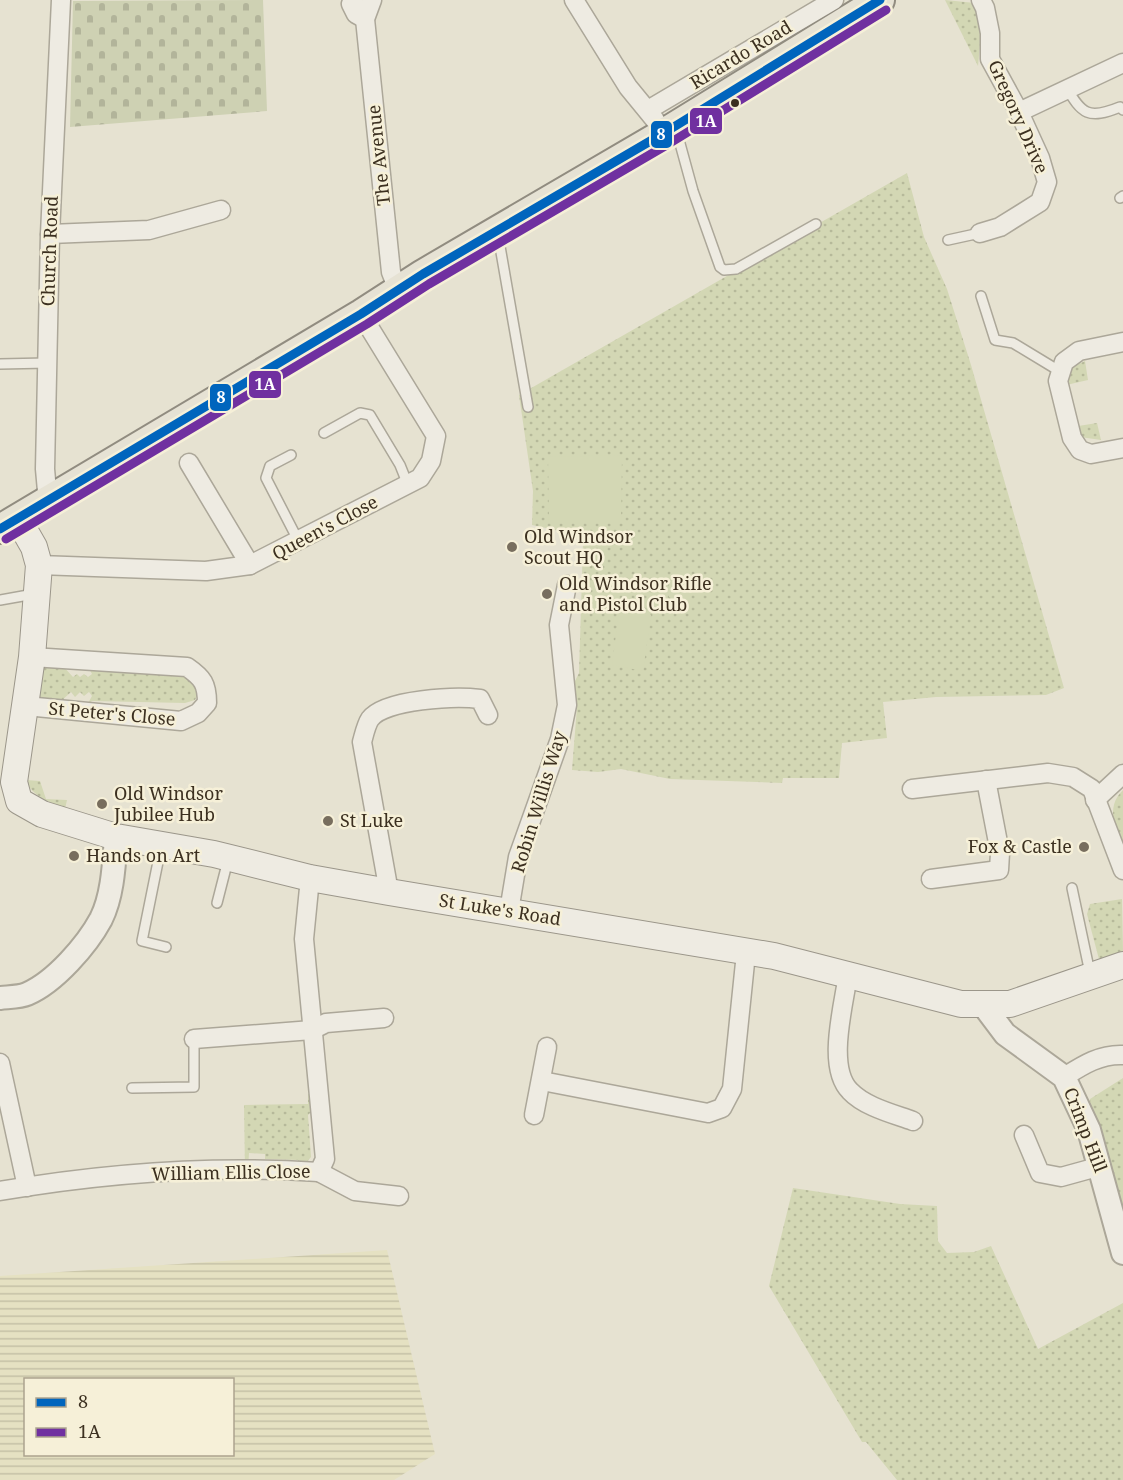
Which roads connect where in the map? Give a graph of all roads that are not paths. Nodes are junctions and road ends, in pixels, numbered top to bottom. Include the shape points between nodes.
1 (61, 0) edge
2 (354, 0) edge
3 (372, 0) edge
4 (574, 0) edge
5 (834, 0) edge
6 (880, 0) edge
7 (981, 0) edge
8 (365, 19) junction
9 (1123, 63) edge
10 (1066, 87) junction
11 (648, 110) junction
12 (1123, 110) edge
13 (1019, 112) junction
14 (670, 130) junction
15 (221, 210) dead end
16 (816, 224) dead end
17 (498, 232) junction
18 (980, 232) joint
19 (50, 234) junction
20 (948, 240) dead end
21 (398, 290) junction
22 (981, 296) dead end
23 (360, 315) junction
24 (1123, 342) edge
25 (47, 363) junction
26 (0, 364) edge
27 (1061, 372) junction
28 (528, 407) dead end
29 (324, 433) dead end
30 (1123, 448) edge
31 (291, 455) dead end
32 (189, 463) dead end
33 (408, 485) junction
34 (48, 502) junction
35 (9, 524) edge
36 (299, 542) junction
37 (39, 565) junction
38 (250, 566) junction
39 (567, 585) dead end
40 (37, 594) junction
41 (0, 600) edge
42 (32, 657) junction
43 (26, 706) junction
44 (488, 715) dead end
45 (1123, 774) edge
46 (986, 780) junction
47 (912, 789) dead end
48 (11, 790) edge
49 (1095, 800) junction
50 (116, 837) junction
51 (162, 845) junction
52 (228, 858) junction
53 (1123, 870) edge
54 (310, 878) junction
55 (931, 879) dead end
56 (1072, 888) dead end
57 (389, 892) junction
58 (217, 903) dead end
59 (509, 911) junction
60 (166, 947) dead end
61 (746, 953) junction
62 (1123, 964) edge
63 (848, 974) junction
64 (1091, 976) junction
65 (0, 998) edge
66 (984, 1006) junction
67 (384, 1018) dead end
68 (312, 1030) junction
69 (194, 1039) joint
70 (547, 1047) dead end
71 (1123, 1055) edge
72 (0, 1063) edge
73 (1064, 1077) junction
74 (542, 1081) junction
75 (132, 1088) dead end
76 (534, 1115) dead end
77 (913, 1121) dead end
78 (1024, 1135) dead end
79 (1101, 1166) junction
80 (319, 1172) junction
81 (27, 1187) junction
82 (0, 1191) edge
83 (399, 1196) dead end
84 (1123, 1253) edge

1 - 19 street, Church Road
2 - 8 street, The Avenue via 351,4 356,14
3 - 8 street, The Avenue
4 - 11 street via 628,87
5 - 11 street, Ricardo Road
6 - 14 main road
7 - 13 street, Gregory Drive via 990,33 990,59
8 - 21 street, The Avenue via 390,272
9 - 10 street
10 - 12 lane via 1080,110 1091,114 1120,107
10 - 13 street
11 - 14 street
13 - 18 street, Gregory Drive via 1047,182 1040,202 1004,234
14 - 16 lane via 723,270 736,269
14 - 17 main road
15 - 19 street via 149,230
17 - 21 main road
17 - 28 lane
18 - 20 lane
19 - 25 street, Church Road
21 - 23 main road
22 - 27 lane via 994,340 1012,343
23 - 33 street, Queen's Close via 436,436 431,461 420,478
23 - 34 main road
24 - 27 street via 1079,351 1064,362
25 - 26 lane
25 - 34 street, Church Road
27 - 30 street via 1058,381 1072,438 1080,450 1091,454
29 - 33 lane via 360,413 370,415
31 - 36 lane via 270,466 266,478
32 - 38 street
33 - 36 street, Queen's Close
34 - 35 main road
35 - 37 main road via 34,547
36 - 38 street, Queen's Close
37 - 38 street, Queen's Close via 206,571
37 - 40 main road
39 - 59 street, Robin Willis Way via 559,625 567,705 560,739 518,857
40 - 41 lane
40 - 42 main road
42 - 43 main road
42 - 43 street, St Peter's Close via 187,667 200,675 207,687 207,703 182,721
43 - 48 main road
44 - 57 street via 480,699 459,697 383,708 369,720 362,742
45 - 49 street
46 - 47 street
46 - 49 street via 1048,773 1073,777 1092,789
46 - 55 street via 1000,853 999,870
48 - 50 main road, St Luke's Road via 42,814
49 - 53 street
50 - 51 main road, St Luke's Road
50 - 65 street via 114,871 101,918 50,981 26,995
51 - 52 main road, St Luke's Road
51 - 60 lane via 142,941
52 - 54 main road, St Luke's Road
52 - 58 lane
54 - 57 main road, St Luke's Road
54 - 68 street, William Ellis Close via 304,939
56 - 64 lane
57 - 59 main road, St Luke's Road
59 - 61 main road, St Luke's Road
61 - 63 main road, St Luke's Road
61 - 74 street via 732,1089 722,1108 708,1113
62 - 64 main road, St Luke's Road
63 - 66 main road, St Luke's Road via 961,1004
63 - 77 street via 838,1049 839,1073 850,1092
64 - 66 main road, St Luke's Road via 1010,1004
66 - 73 street, Crimp Hill via 1005,1034
67 - 68 street via 326,1023
68 - 69 street
68 - 80 street, William Ellis Close via 325,1160
69 - 75 lane via 194,1087
70 - 74 street
71 - 73 street via 1109,1054
72 - 81 street
73 - 79 street, Crimp Hill
74 - 76 street
78 - 79 street via 1040,1173 1061,1177
79 - 84 street, Crimp Hill
80 - 81 street, William Ellis Close via 270,1169 126,1174
80 - 83 street via 355,1191
81 - 82 street, William Ellis Close

